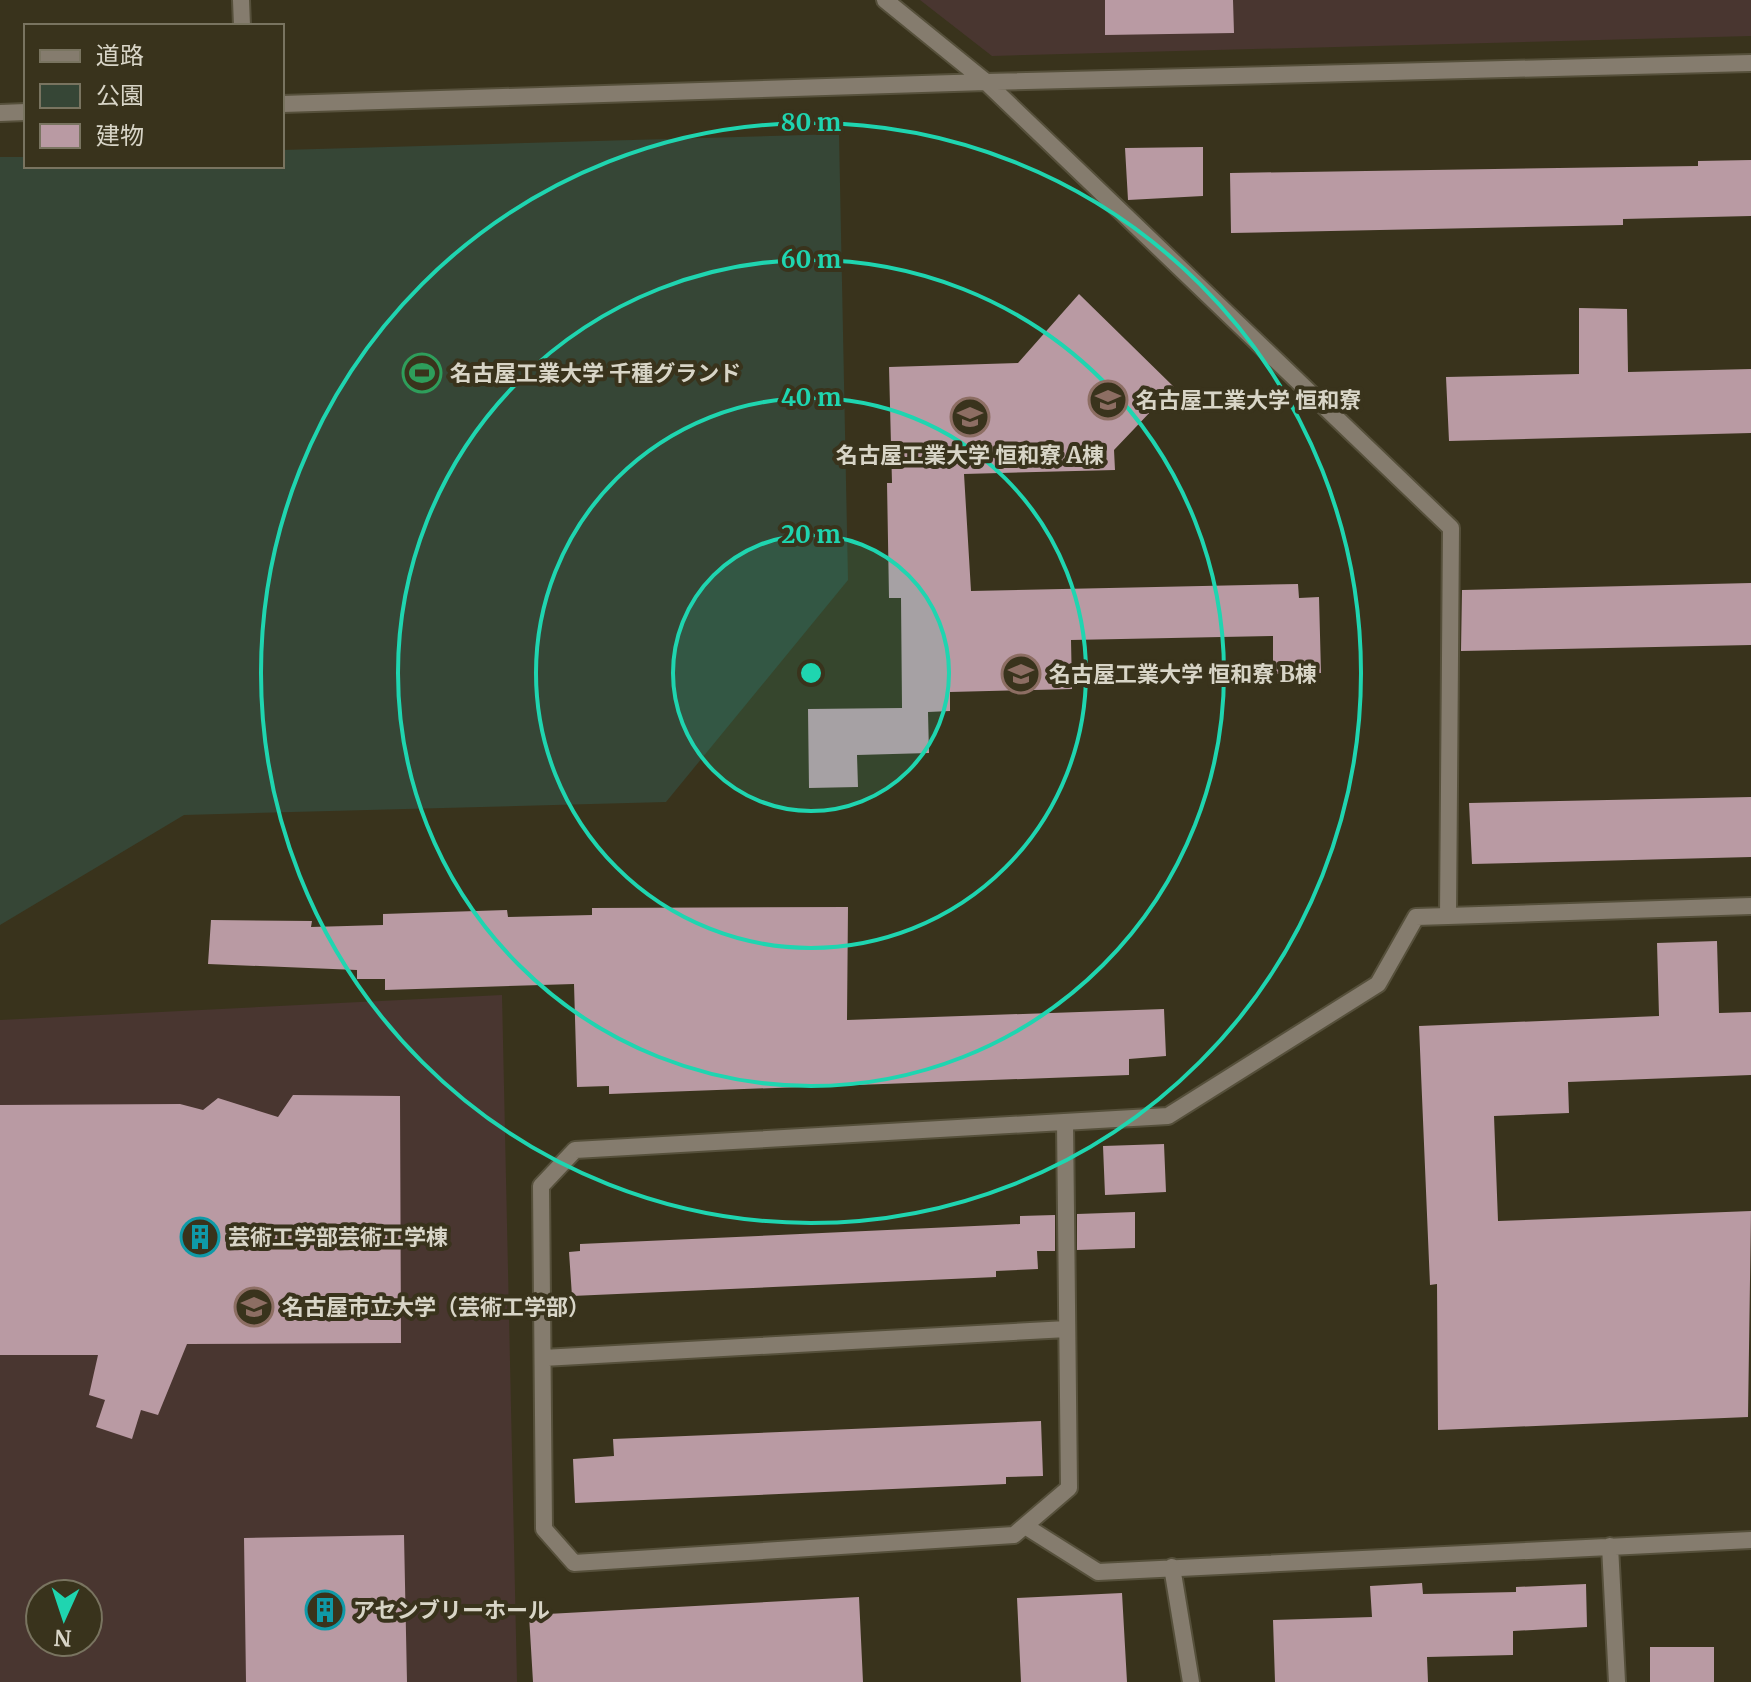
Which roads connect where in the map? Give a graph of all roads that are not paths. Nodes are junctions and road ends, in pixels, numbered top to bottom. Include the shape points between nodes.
1 (241, 0) edge
2 (885, 0) edge
3 (242, 24) edge
4 (1751, 63) edge
5 (986, 82) junction
6 (284, 104) edge
7 (24, 112) edge
8 (0, 113) edge
9 (1751, 906) edge
10 (1448, 916) junction
11 (1065, 1122) junction
12 (1067, 1329) junction
13 (543, 1358) junction
14 (1025, 1526) junction
15 (1751, 1540) edge
16 (1610, 1546) junction
17 (1172, 1567) junction
18 (1191, 1682) edge
19 (1617, 1682) edge

1 - 3 street
2 - 5 street
4 - 5 street
5 - 6 street
5 - 10 street via 1451,528
7 - 8 street
9 - 10 street
10 - 11 street via 1416,917 1378,984 1168,1116
11 - 12 street
11 - 13 street via 575,1150 541,1186
12 - 13 street
12 - 14 street via 1069,1488
13 - 14 street via 544,1529 574,1563 1014,1535
14 - 17 street via 1098,1572
15 - 16 street
16 - 17 street
16 - 19 street
17 - 18 street

